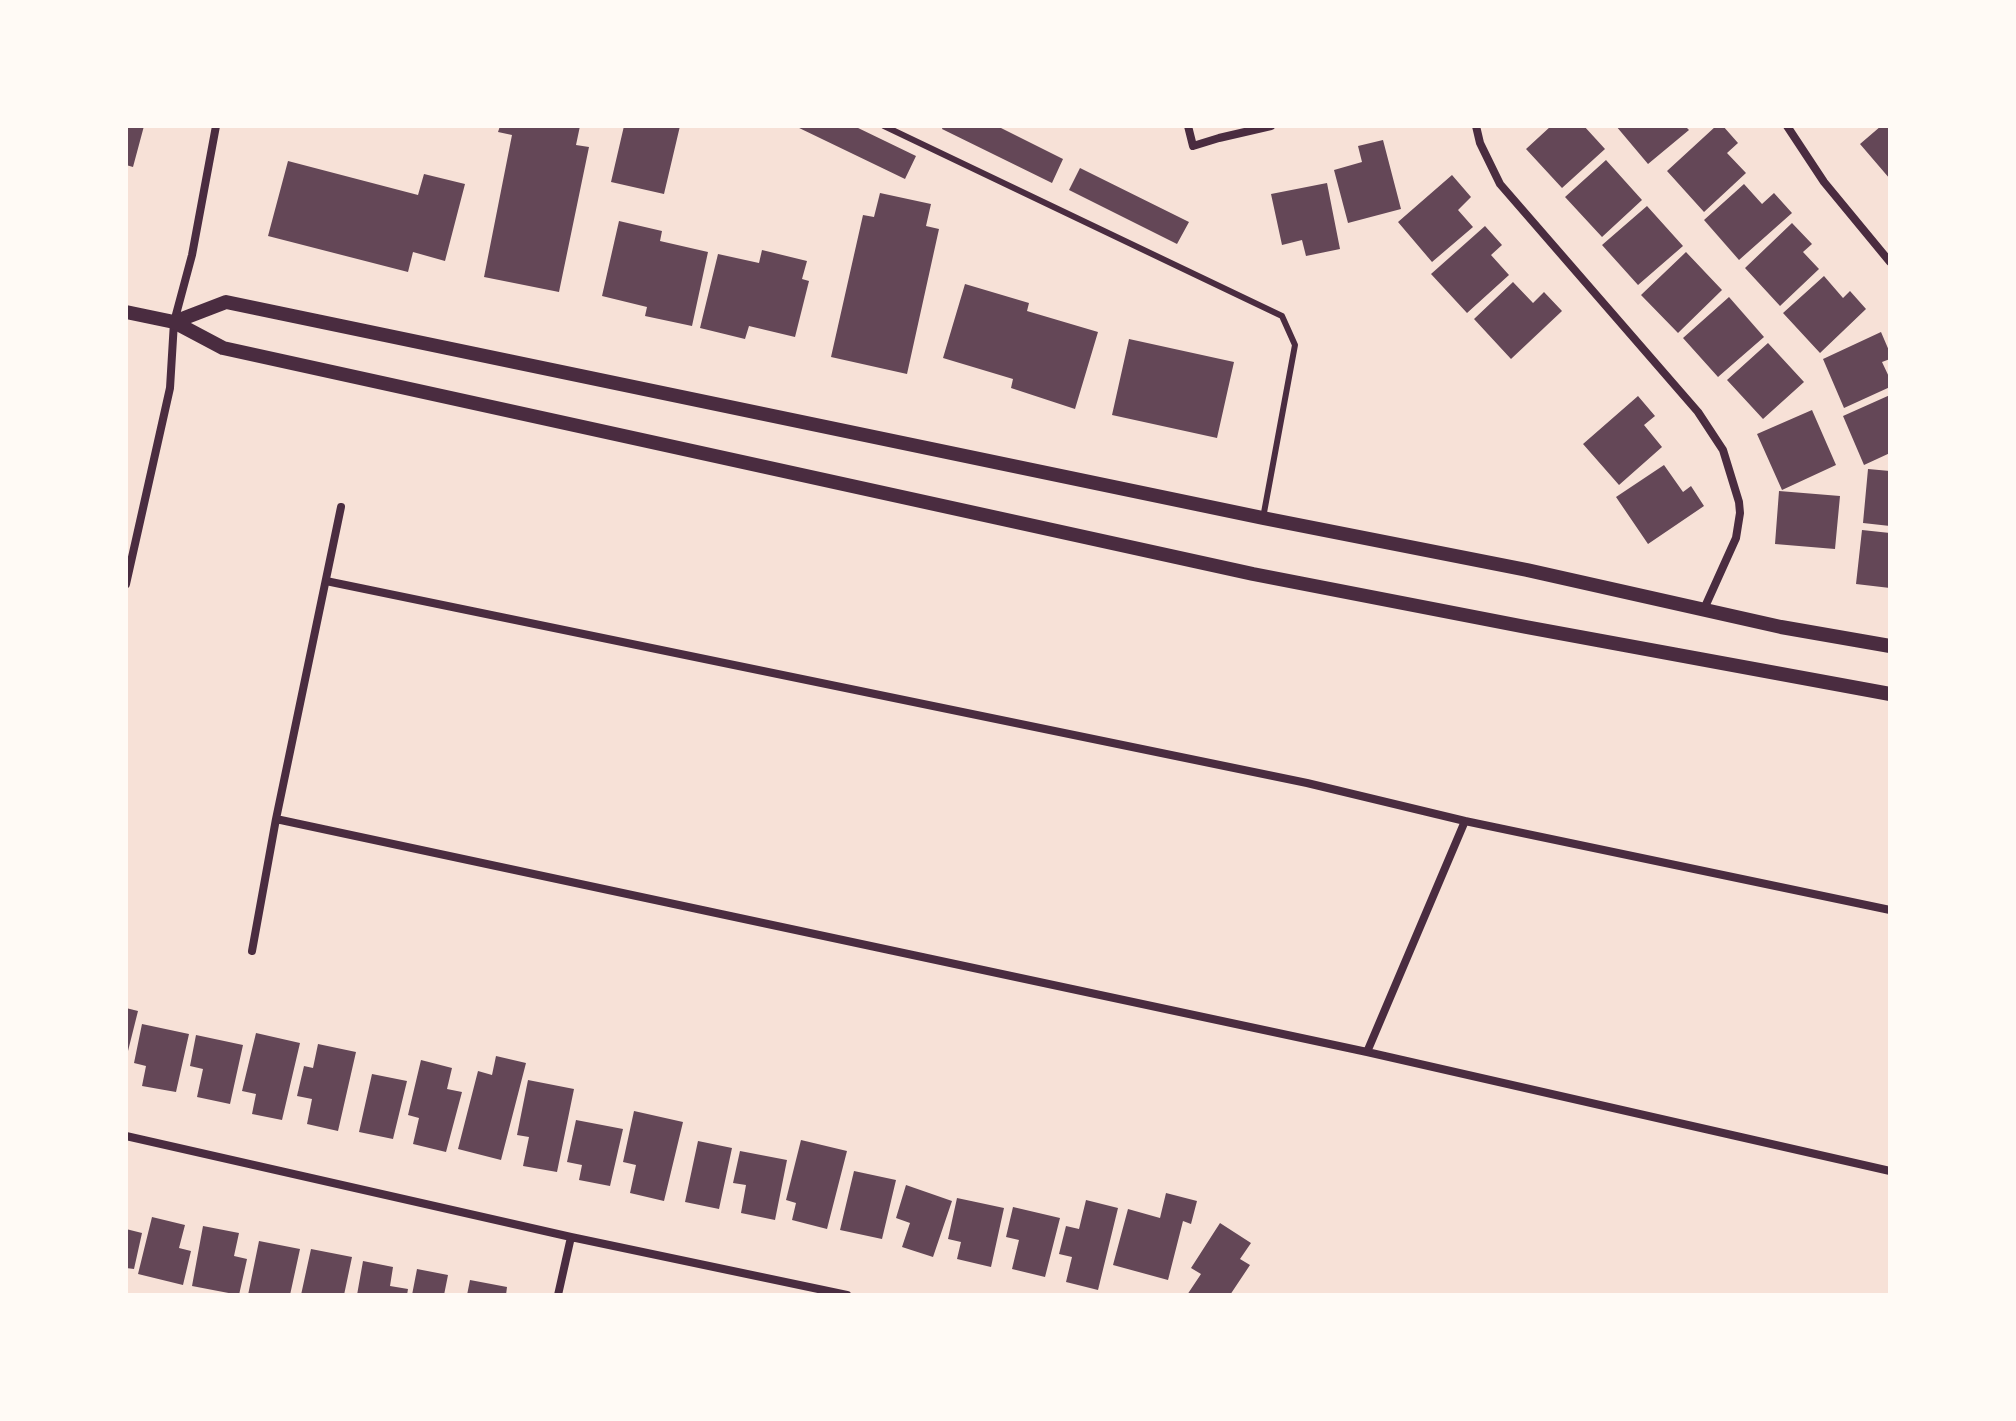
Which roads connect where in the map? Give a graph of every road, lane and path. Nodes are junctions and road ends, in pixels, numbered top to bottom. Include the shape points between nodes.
1 (216, 126) edge
2 (884, 126) edge
3 (1188, 126) edge
4 (1271, 126) edge
5 (1476, 126) edge
6 (1787, 126) edge
7 (1890, 262) edge
8 (126, 312) edge
9 (174, 322) junction
10 (341, 507) dead end
11 (1263, 518) junction
12 (326, 581) junction
13 (126, 584) edge
14 (1704, 609) junction
15 (1890, 646) edge
16 (1890, 694) edge
17 (276, 819) junction
18 (1465, 821) junction
19 (1890, 910) edge
20 (252, 951) dead end
21 (1367, 1052) junction
22 (126, 1136) edge
23 (1890, 1171) edge
24 (571, 1237) junction
25 (558, 1295) edge
26 (847, 1295) edge

1 - 9 street
2 - 11 lane via 1282,316 1295,345
3 - 4 street via 1193,146
5 - 14 street via 1500,184 1698,412 1723,450 1740,513 1736,538
6 - 7 street via 1824,182
8 - 9 street
9 - 11 street via 226,302
9 - 13 street via 170,388
9 - 16 street via 223,348 1253,574
10 - 12 street
11 - 14 street
12 - 17 street
12 - 18 street via 1307,783
14 - 15 street
17 - 20 street
17 - 21 street
18 - 19 street
18 - 21 street
21 - 23 street
22 - 24 street
24 - 25 street
24 - 26 street

